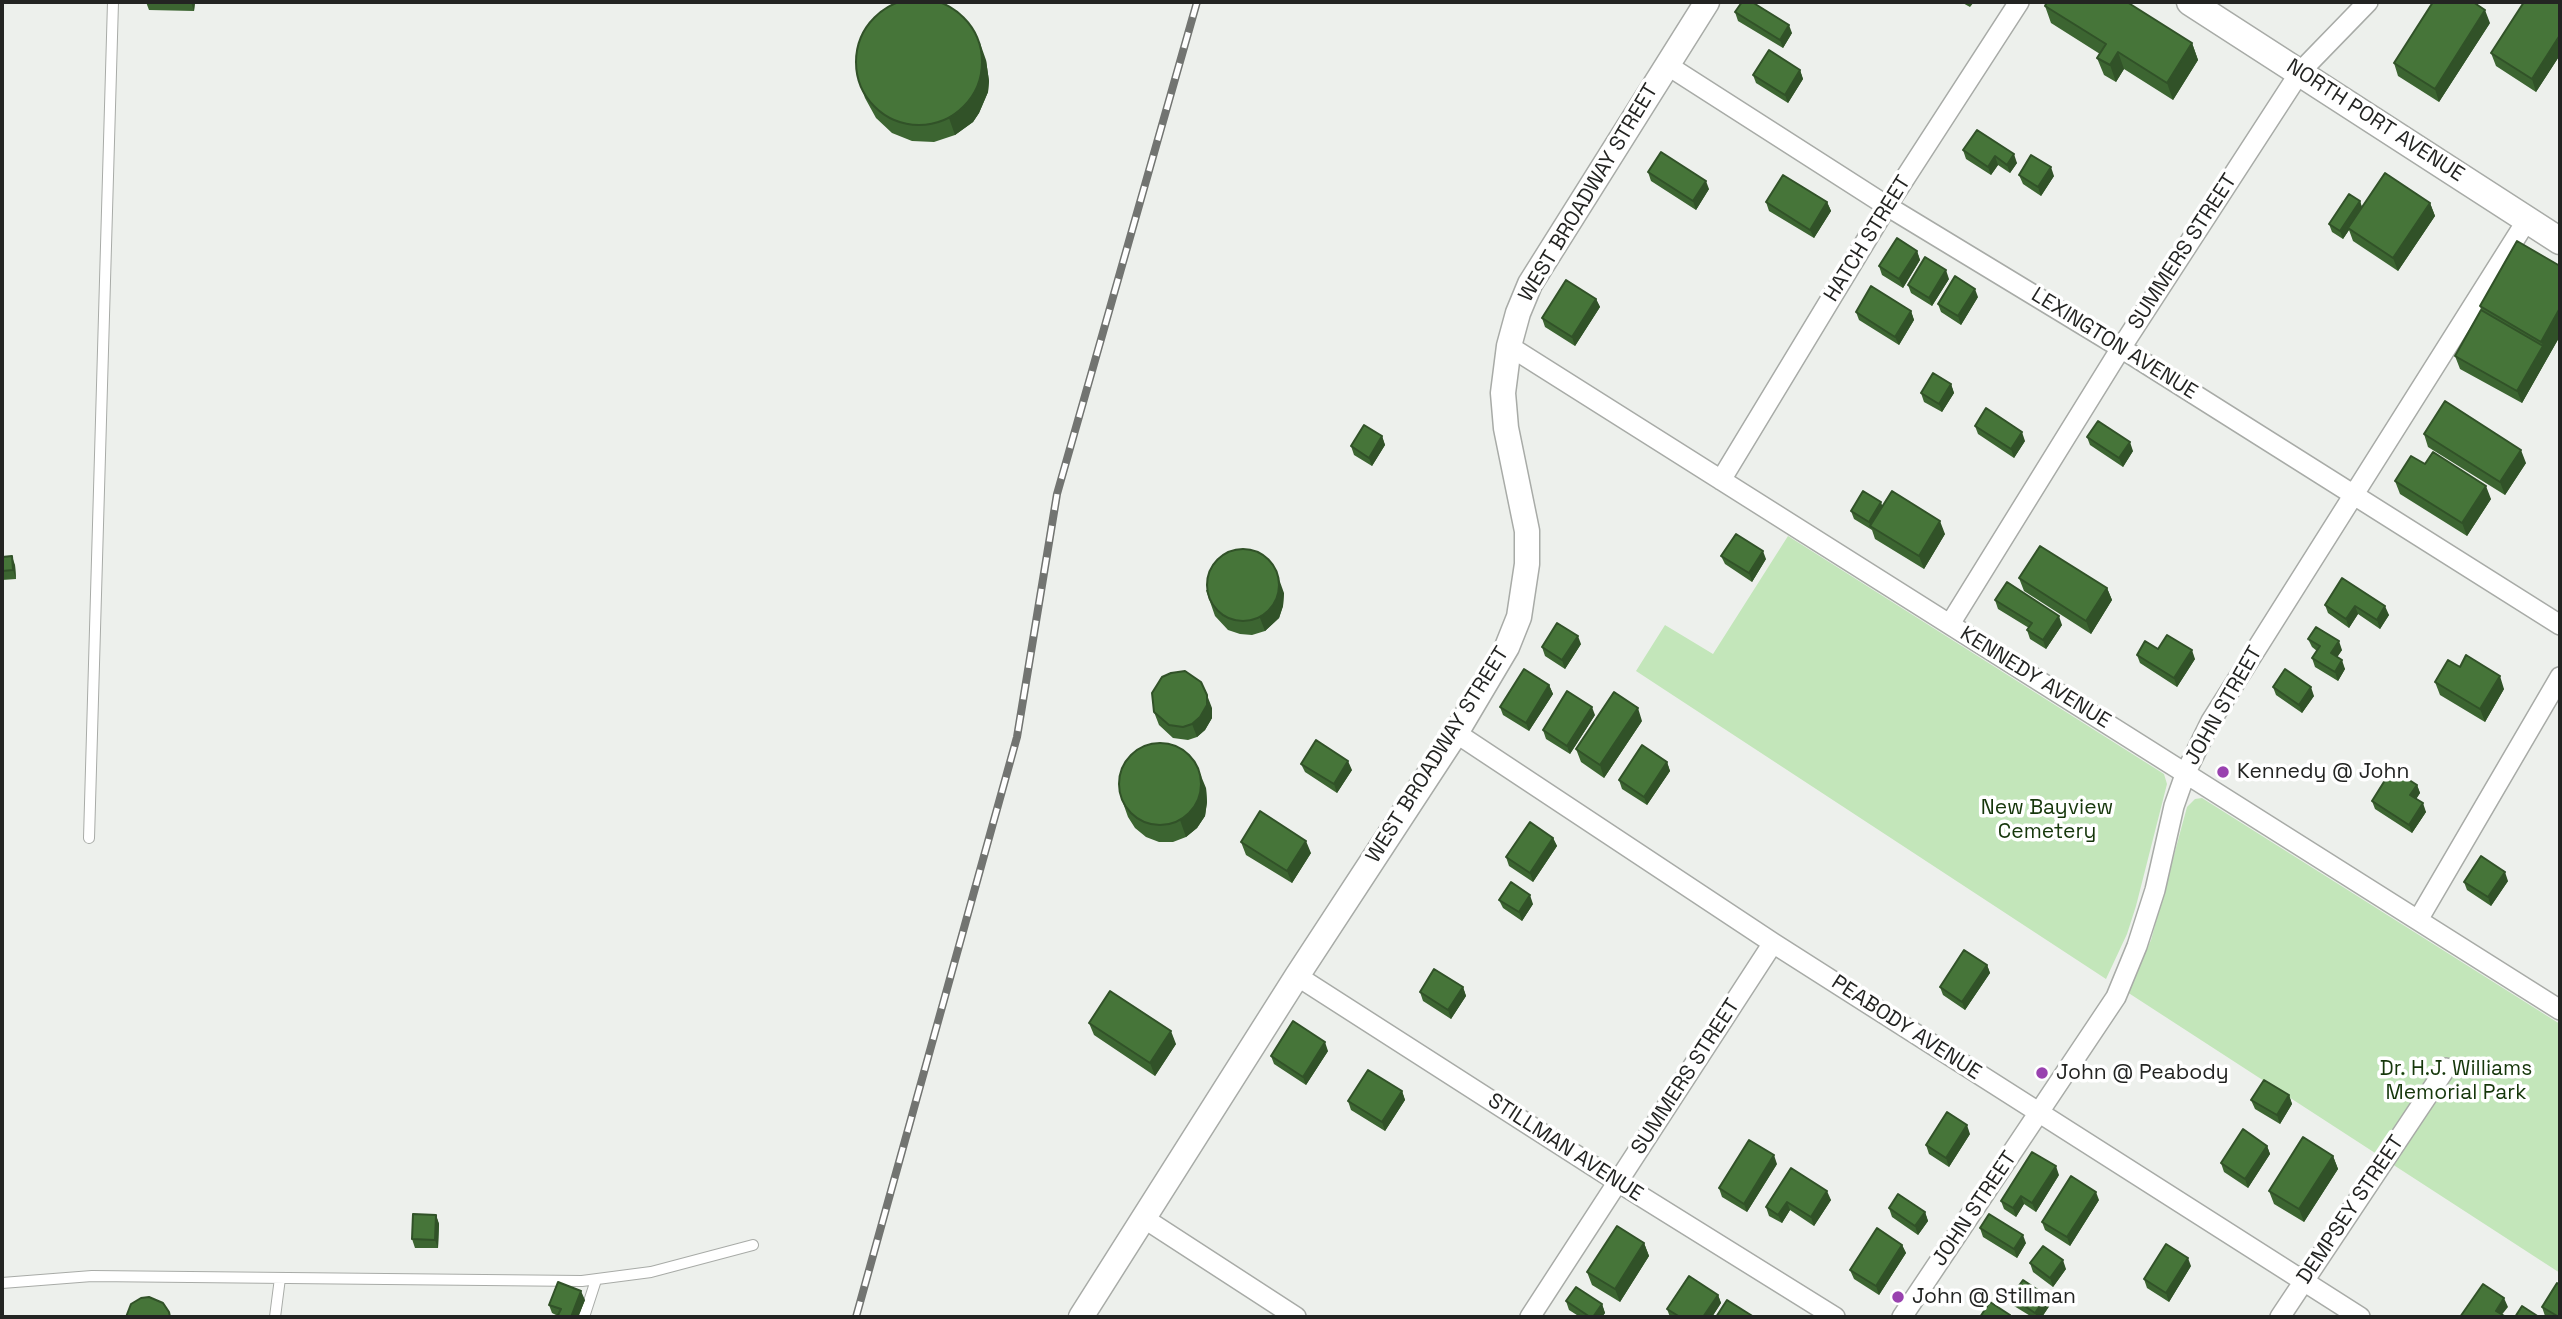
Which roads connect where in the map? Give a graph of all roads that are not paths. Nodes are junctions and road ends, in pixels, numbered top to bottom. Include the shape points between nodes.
1 (113, 2) edge
2 (1707, 2) edge
3 (2020, 2) edge
4 (2190, 2) edge
5 (2368, 2) edge
6 (1667, 65) junction
7 (2300, 72) junction
8 (1887, 206) junction
9 (2527, 220) junction
10 (2560, 241) edge
11 (1508, 346) junction
12 (2121, 348) junction
13 (1721, 480) junction
14 (2353, 495) junction
15 (1950, 624) junction
16 (2560, 625) edge
17 (2560, 677) edge
18 (1456, 733) junction
19 (2186, 772) junction
20 (89, 838) dead end
21 (2418, 920) junction
22 (1773, 943) junction
23 (1297, 976) junction
24 (2560, 1010) edge
25 (2446, 1068) dead end
26 (2040, 1113) junction
27 (1618, 1182) junction
28 (1142, 1217) junction
29 (753, 1245) dead end
30 (280, 1278) junction
31 (596, 1280) junction
32 (2302, 1282) junction
33 (2, 1283) edge
34 (275, 1317) edge
35 (583, 1317) edge
36 (1081, 1317) edge
37 (1296, 1317) edge
38 (1530, 1317) edge
39 (1835, 1317) edge
40 (1902, 1317) edge
41 (2280, 1317) edge
42 (2360, 1317) edge

1 - 20 lane
2 - 6 street, WEST BROADWAY STREET
3 - 8 street, HATCH STREET
4 - 7 main road, NORTH PORT AVENUE
5 - 7 street, SUMMERS STREET
6 - 8 street, LEXINGTON AVENUE
6 - 11 street, WEST BROADWAY STREET via 1530,284
7 - 9 main road, NORTH PORT AVENUE
7 - 12 street, SUMMERS STREET
8 - 12 street, LEXINGTON AVENUE
8 - 13 street, HATCH STREET
9 - 10 main road, NORTH PORT AVENUE
9 - 14 street, JOHN STREET
11 - 13 street, KENNEDY AVENUE
11 - 18 street, WEST BROADWAY STREET via 1503,393 1506,428 1527,531 1527,564 1519,617 1507,647
12 - 14 street, LEXINGTON AVENUE
12 - 15 street, SUMMERS STREET
13 - 15 street, KENNEDY AVENUE
14 - 16 street, LEXINGTON AVENUE
14 - 19 street, JOHN STREET via 2211,721
15 - 19 street, KENNEDY AVENUE
17 - 21 street
18 - 22 street, PEABODY AVENUE
18 - 23 street, WEST BROADWAY STREET
19 - 21 street, KENNEDY AVENUE
19 - 26 street, JOHN STREET via 2155,890 2116,997
21 - 24 street, KENNEDY AVENUE
22 - 26 street, PEABODY AVENUE
22 - 27 street, SUMMERS STREET
23 - 27 street, STILLMAN AVENUE
23 - 28 street, WEST BROADWAY STREET
25 - 32 street, DEMPSEY STREET
26 - 32 street, PEABODY AVENUE
26 - 40 street, JOHN STREET
27 - 38 street, SUMMERS STREET
27 - 39 street, STILLMAN AVENUE
28 - 36 street, WEST BROADWAY STREET
28 - 37 street
29 - 31 lane via 651,1272
30 - 31 lane
30 - 33 lane via 92,1276
30 - 34 lane
31 - 35 lane
32 - 41 street, DEMPSEY STREET
32 - 42 street, PEABODY AVENUE

